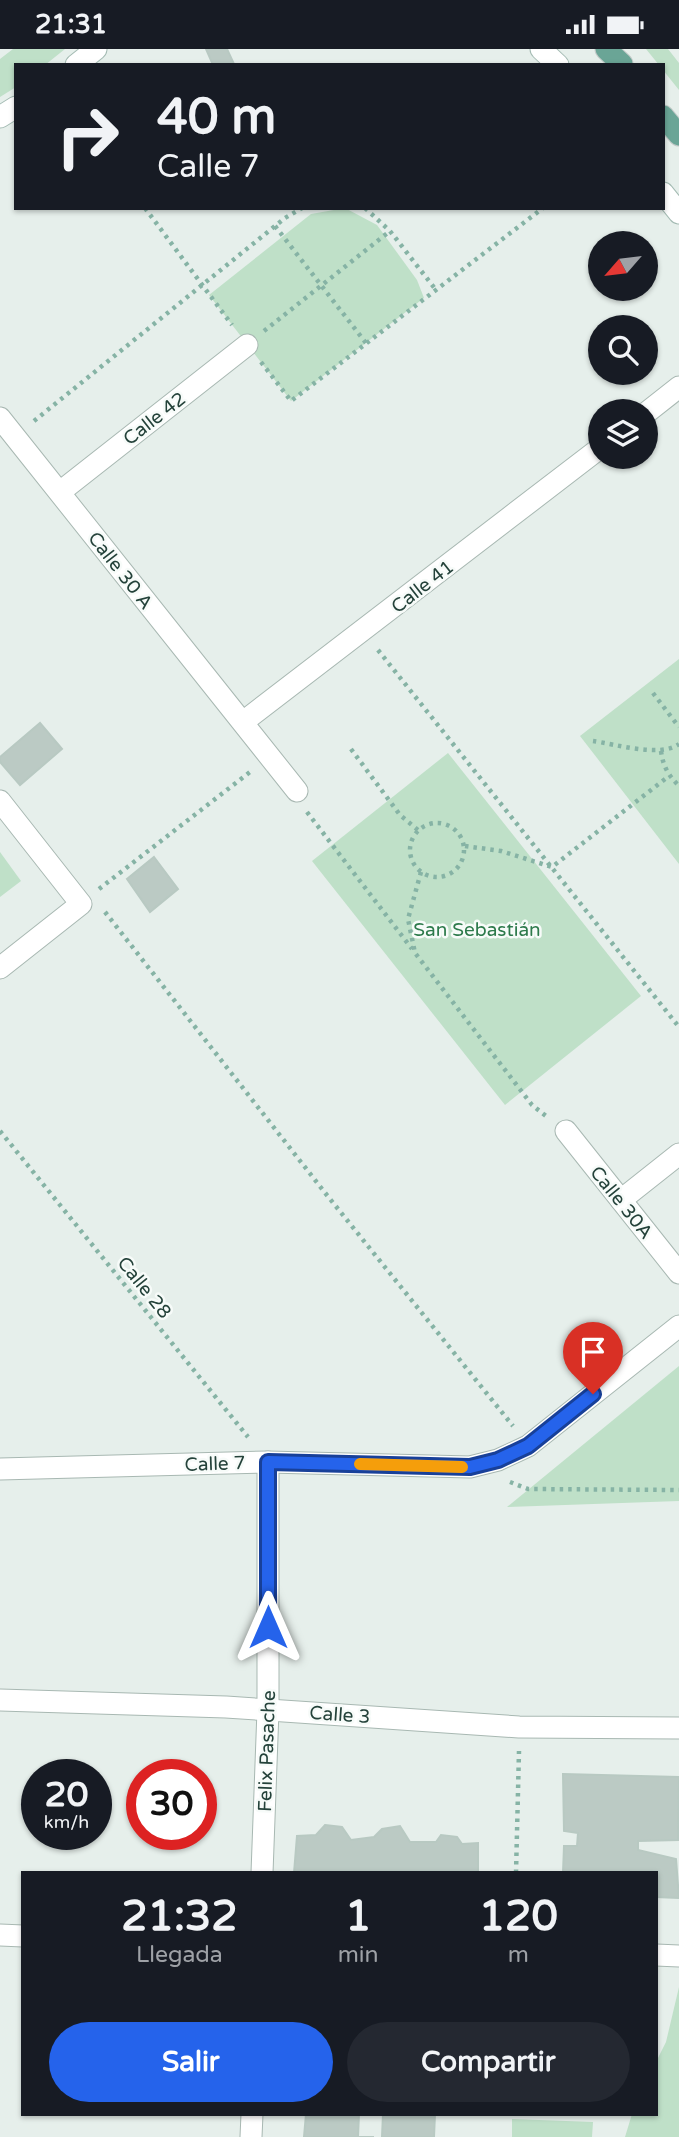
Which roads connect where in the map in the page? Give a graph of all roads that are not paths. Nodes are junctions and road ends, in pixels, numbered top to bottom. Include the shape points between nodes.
1 (96, 49) edge
2 (541, 49) edge
3 (608, 49) edge
4 (78, 63) edge
5 (556, 63) edge
6 (621, 63) edge
7 (665, 118) edge
8 (679, 135) edge
9 (665, 196) edge
10 (679, 213) edge
11 (247, 345) road end
12 (679, 387) edge
13 (658, 404) edge
14 (0, 418) edge
15 (588, 457) edge
16 (60, 492) junction
17 (243, 722) junction
18 (297, 791) road end
19 (0, 801) edge
20 (0, 968) edge
21 (566, 1131) road end
22 (679, 1154) edge
23 (621, 1200) junction
24 (679, 1273) edge
25 (679, 1326) edge
26 (268, 1462) junction
27 (0, 1469) edge
28 (0, 1700) edge
29 (268, 1710) junction
30 (679, 1728) edge
31 (262, 1871) edge
32 (0, 1935) edge
33 (21, 1936) edge
34 (658, 1955) edge
35 (679, 1956) edge
36 (252, 2116) edge
37 (251, 2137) edge

1 - 4 street
2 - 5 street
3 - 6 main road
7 - 8 main road
9 - 10 street
11 - 16 street, Calle 42
12 - 13 street
14 - 16 street, Calle 30 A
15 - 17 street, Calle 41
16 - 17 street, Calle 30 A
17 - 18 street
19 - 20 street via 87,899
21 - 23 street, Calle 30A
22 - 23 street
23 - 24 street, Calle 30A
25 - 26 street, Calle 7 via 528,1446 498,1460 470,1467
26 - 27 street, Calle 7
26 - 29 street, Felix Pasache
28 - 29 street, Calle 3
29 - 30 street, Calle 3 via 519,1727
29 - 31 street, Felix Pasache
32 - 33 street
34 - 35 street
36 - 37 street

